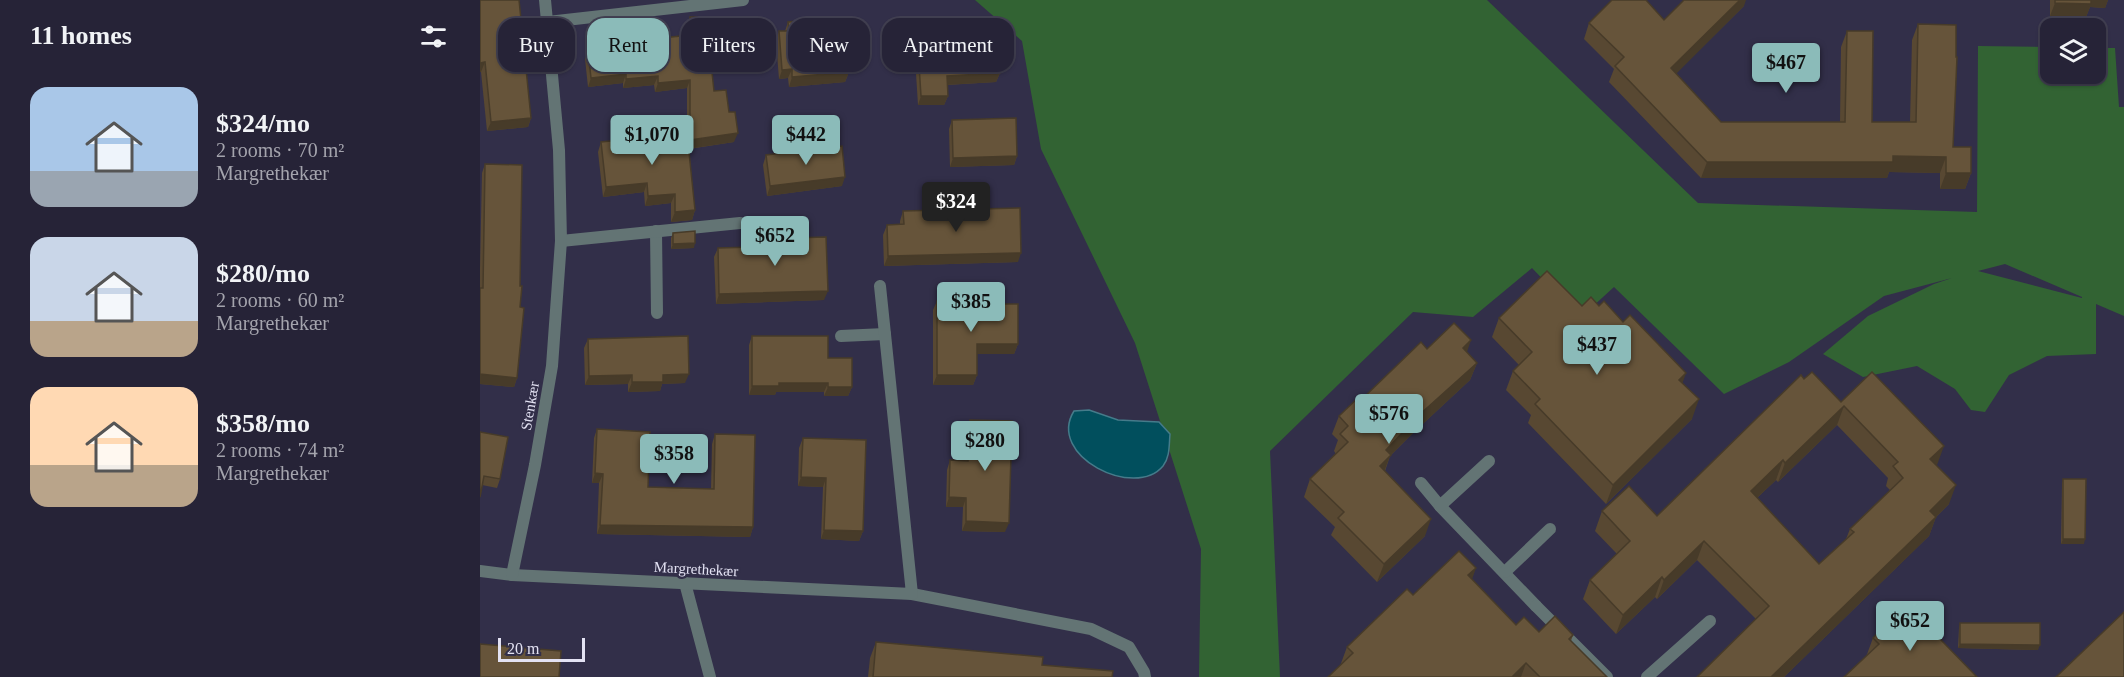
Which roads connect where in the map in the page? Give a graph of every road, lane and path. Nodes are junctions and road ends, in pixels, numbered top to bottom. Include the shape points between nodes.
1 (545, 0) edge
2 (743, 0) edge
3 (547, 18) edge
4 (575, 19) edge
5 (552, 72) edge
6 (740, 223) dead end
7 (656, 231) junction
8 (561, 241) junction
9 (880, 286) dead end
10 (657, 313) dead end
11 (885, 334) junction
12 (841, 336) dead end
13 (1489, 461) dead end
14 (1421, 483) dead end
15 (1440, 506) junction
16 (1550, 529) dead end
17 (480, 572) edge
18 (1505, 572) junction
19 (512, 575) junction
20 (685, 583) junction
21 (912, 594) junction
22 (1710, 621) dead end
23 (710, 677) edge
24 (1145, 677) edge
25 (1607, 677) edge
26 (1647, 677) edge

1 - 3 street, Stenkær
2 - 4 street
5 - 8 street, Stenkær
6 - 7 street
7 - 8 street
7 - 10 street
8 - 19 street, Stenkær via 552,366
9 - 11 street
11 - 12 street
11 - 21 street
13 - 15 street
14 - 15 street
15 - 18 street
16 - 18 street
17 - 19 street, Margrethekær
18 - 25 street
19 - 20 street, Margrethekær
20 - 21 street, Margrethekær
20 - 23 street
21 - 24 street, Margrethekær via 1090,629 1129,647
22 - 26 street

